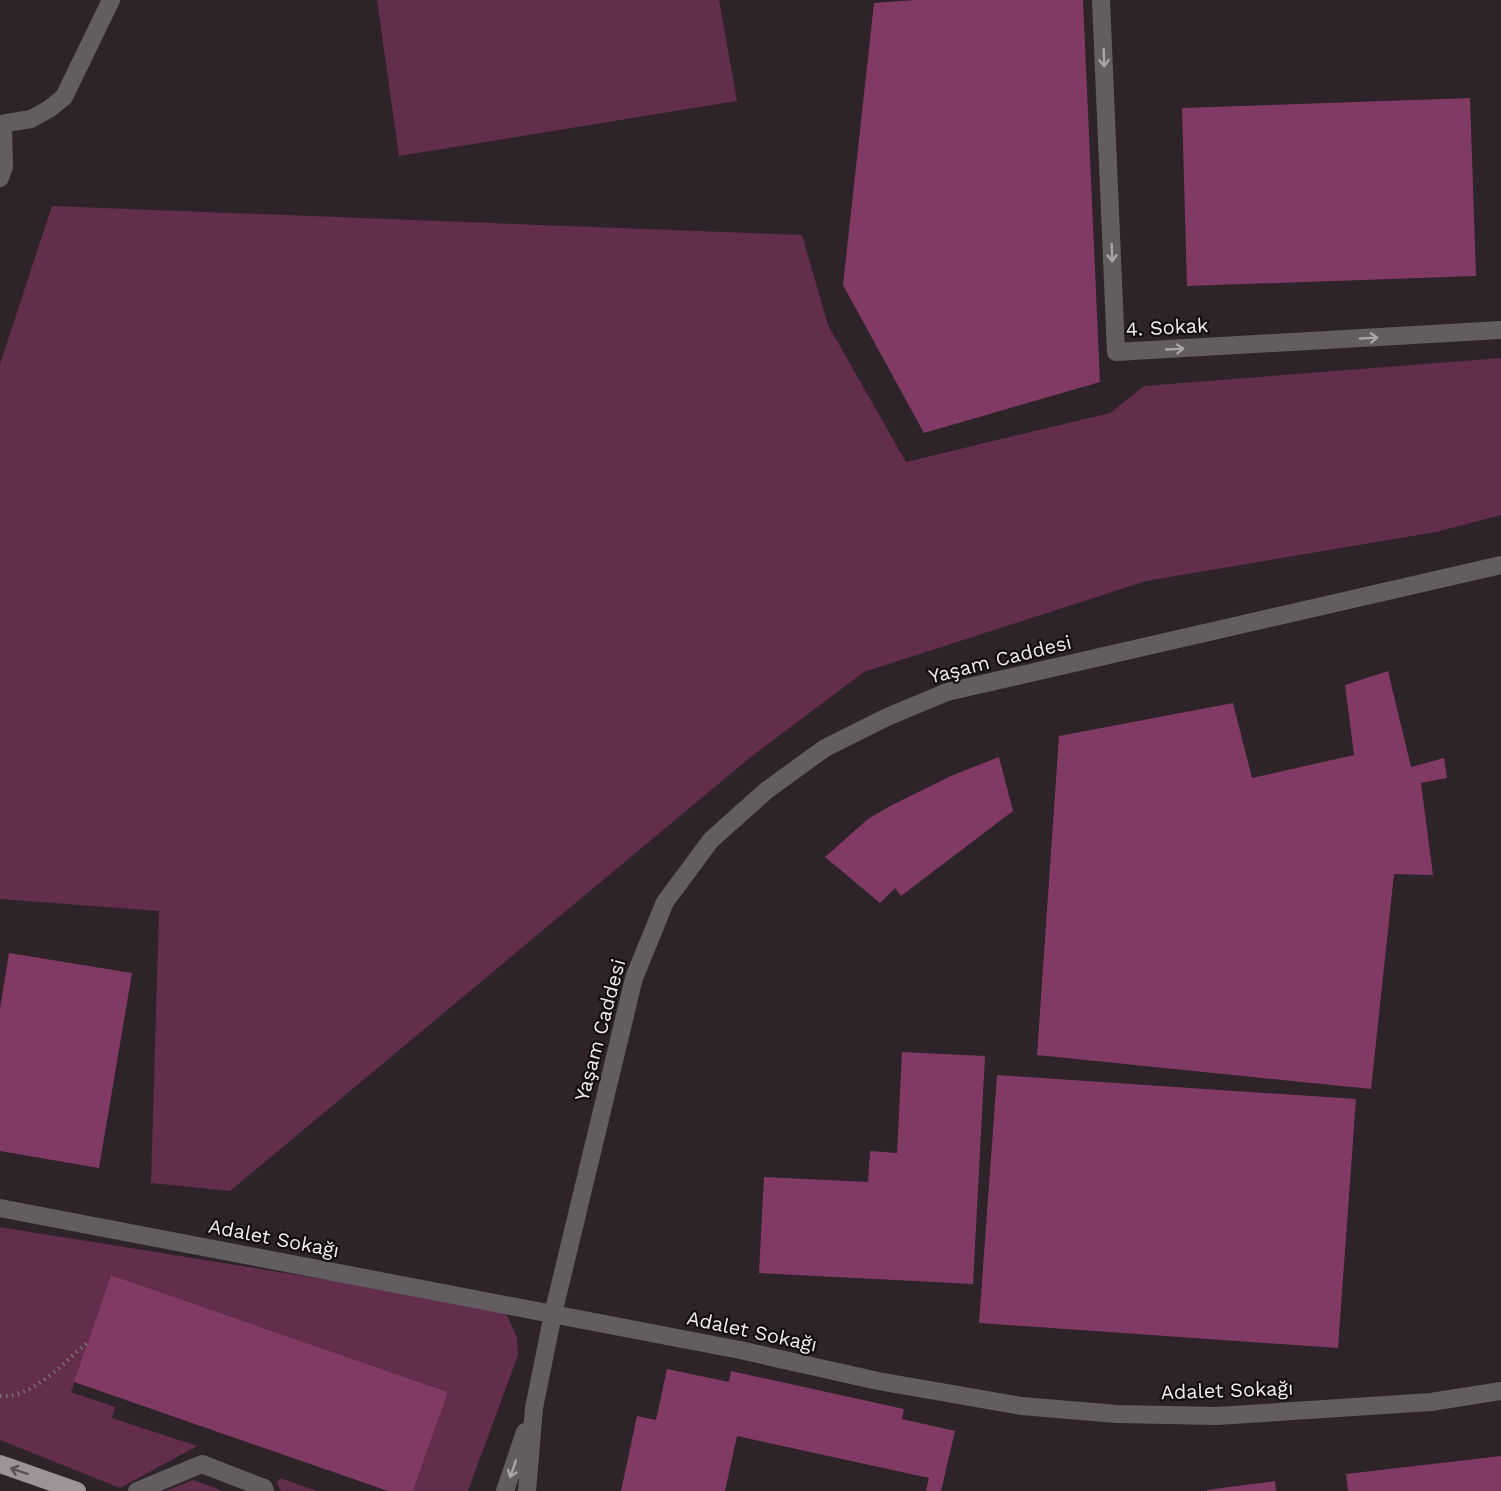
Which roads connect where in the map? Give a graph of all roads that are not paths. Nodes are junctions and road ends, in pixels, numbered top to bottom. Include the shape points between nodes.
1 (111, 0) edge
2 (1101, 0) edge
3 (1, 124) edge
4 (0, 178) edge
5 (1501, 330) edge
6 (1501, 565) edge
7 (0, 1208) edge
8 (553, 1314) junction
9 (1501, 1391) edge
10 (534, 1408) junction
11 (0, 1464) edge
12 (77, 1491) edge
13 (137, 1491) edge
14 (265, 1491) edge
15 (505, 1491) edge
16 (527, 1491) edge

1 - 3 street via 64,97 31,119
2 -> 5 street, 4. Sokak via 1116,352
3 - 4 street via 4,167
6 - 8 street, Yaşam Caddesi via 947,692 825,748 767,790 711,840 665,902 656,924 634,978
7 - 8 street, Adalet Sokağı
8 - 9 street, Adalet Sokağı via 878,1381 1021,1406 1106,1413 1217,1416 1431,1402
8 - 10 street, Yaşam Caddesi
10 -> 15 street, Yaşam Caddesi
10 - 16 street, Yaşam Caddesi
12 -> 11 main road
13 - 14 street via 202,1464

